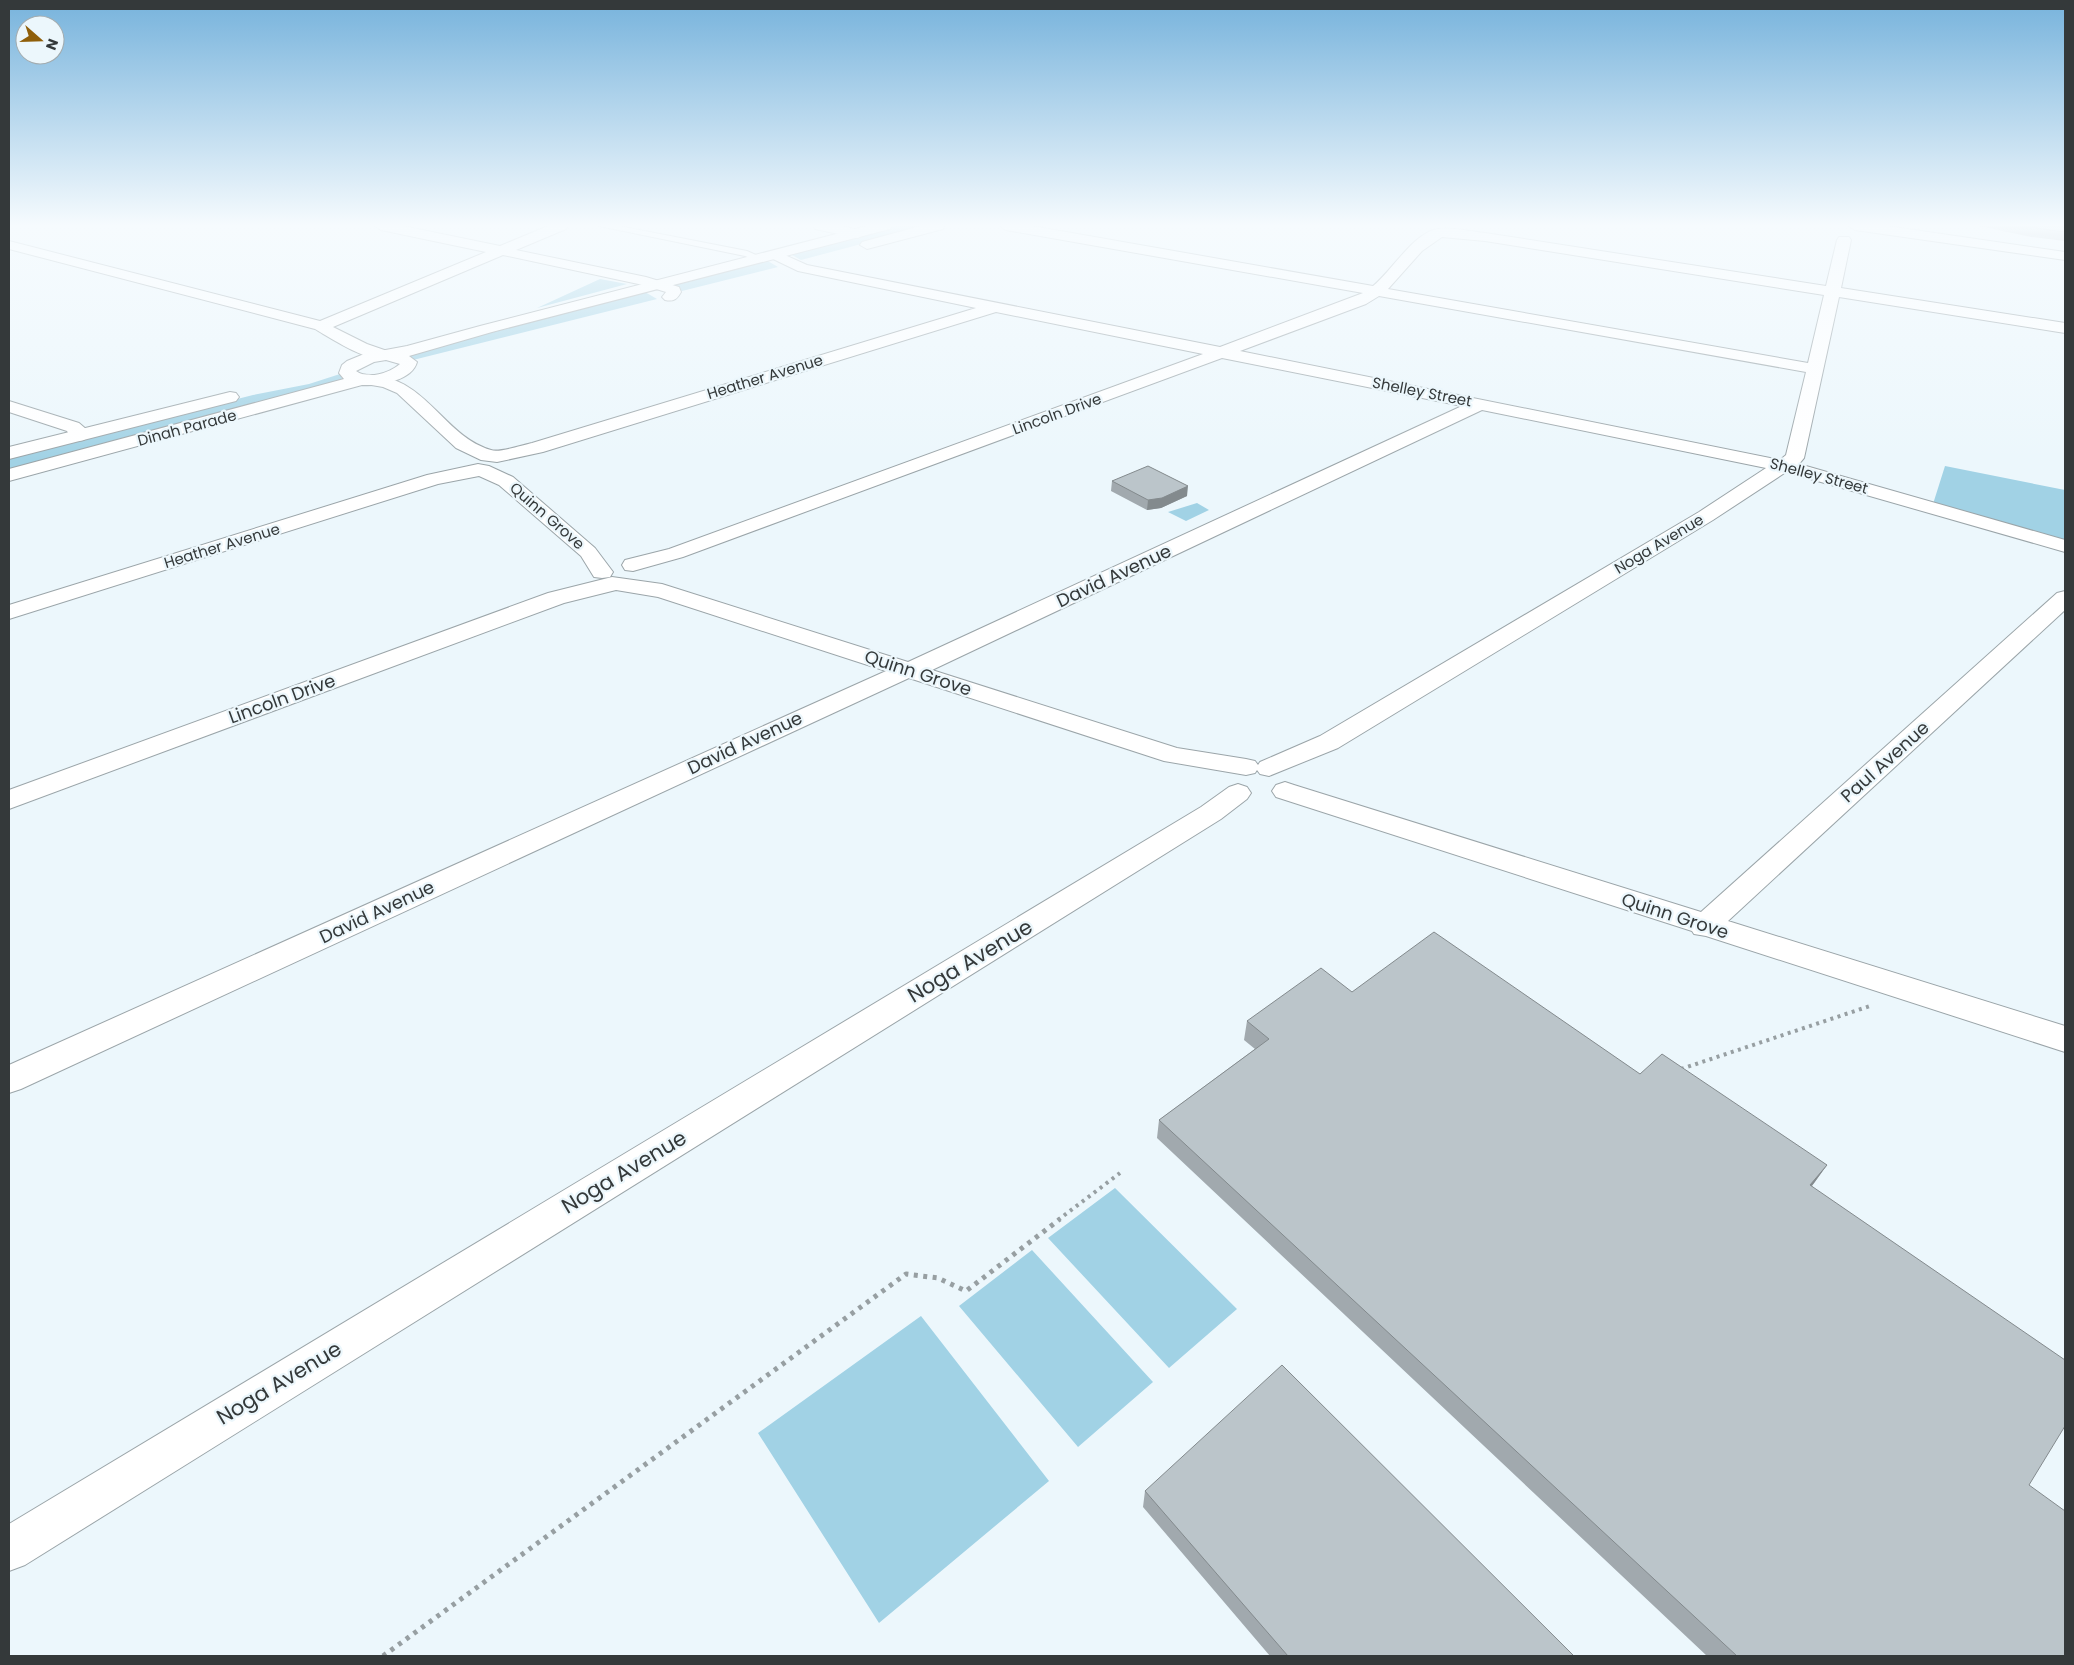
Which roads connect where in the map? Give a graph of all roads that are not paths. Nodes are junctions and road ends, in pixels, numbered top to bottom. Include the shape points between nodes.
1 (235, 304) edge
2 (374, 304) edge
3 (612, 304) edge
4 (984, 304) edge
5 (1354, 304) edge
6 (1444, 304) edge
7 (1830, 304) edge
8 (1908, 304) edge
9 (995, 306) junction
10 (321, 326) junction
11 (2065, 328) edge
12 (352, 345) junction
13 (476, 348) dead end
14 (1224, 352) junction
15 (389, 356) junction
16 (354, 364) junction
17 (1816, 369) junction
18 (403, 371) junction
19 (365, 379) junction
20 (403, 389) junction
21 (1480, 404) junction
22 (9, 406) edge
23 (78, 436) junction
24 (9, 453) edge
25 (489, 465) junction
26 (1783, 466) junction
27 (9, 475) edge
28 (2065, 546) edge
29 (621, 574) junction
30 (2065, 598) edge
31 (9, 612) edge
32 (906, 670) junction
33 (1259, 781) junction
34 (9, 800) edge
35 (1704, 926) junction
36 (2065, 1039) edge
37 (9, 1080) edge
38 (9, 1549) edge

1 - 10 street
2 - 10 street
3 - 15 street
4 - 9 street, Shelley Street
5 - 14 street, Lincoln Drive
6 - 17 street
7 - 17 street, Noga Avenue
8 - 11 street
9 - 14 street, Shelley Street
9 - 25 street, Heather Avenue
10 - 12 street
12 - 15 street
12 - 16 street
13 - 18 street via 416,362
14 - 21 street, Shelley Street
14 - 29 street, Lincoln Drive
15 - 16 street, Dinah Parade
15 - 18 street via 409,362
16 - 19 street via 347,373
16 - 23 street, Dinah Parade via 316,379
17 - 26 street, Noga Avenue via 1795,458
18 - 19 street, Dinah Parade
18 - 20 street
19 - 20 street, Quinn Grove via 388,382
19 - 27 street, Dinah Parade
20 - 25 street, Quinn Grove
21 - 26 street, Shelley Street
21 - 32 street, David Avenue via 933,661
22 - 23 street via 72,427
23 - 24 street, Dinah Parade
25 - 29 street, Quinn Grove via 588,552
25 - 31 street, Heather Avenue via 434,479
26 - 28 street, Shelley Street
26 - 33 street, Noga Avenue via 1698,521
29 - 32 street, Quinn Grove via 662,591
29 - 34 street, Lincoln Drive
30 - 35 street, Paul Avenue
32 - 33 street, Quinn Grove via 1174,755 1212,772
32 - 37 street, David Avenue
33 - 35 street, Quinn Grove
33 - 38 street, Noga Avenue
35 - 36 street, Quinn Grove

